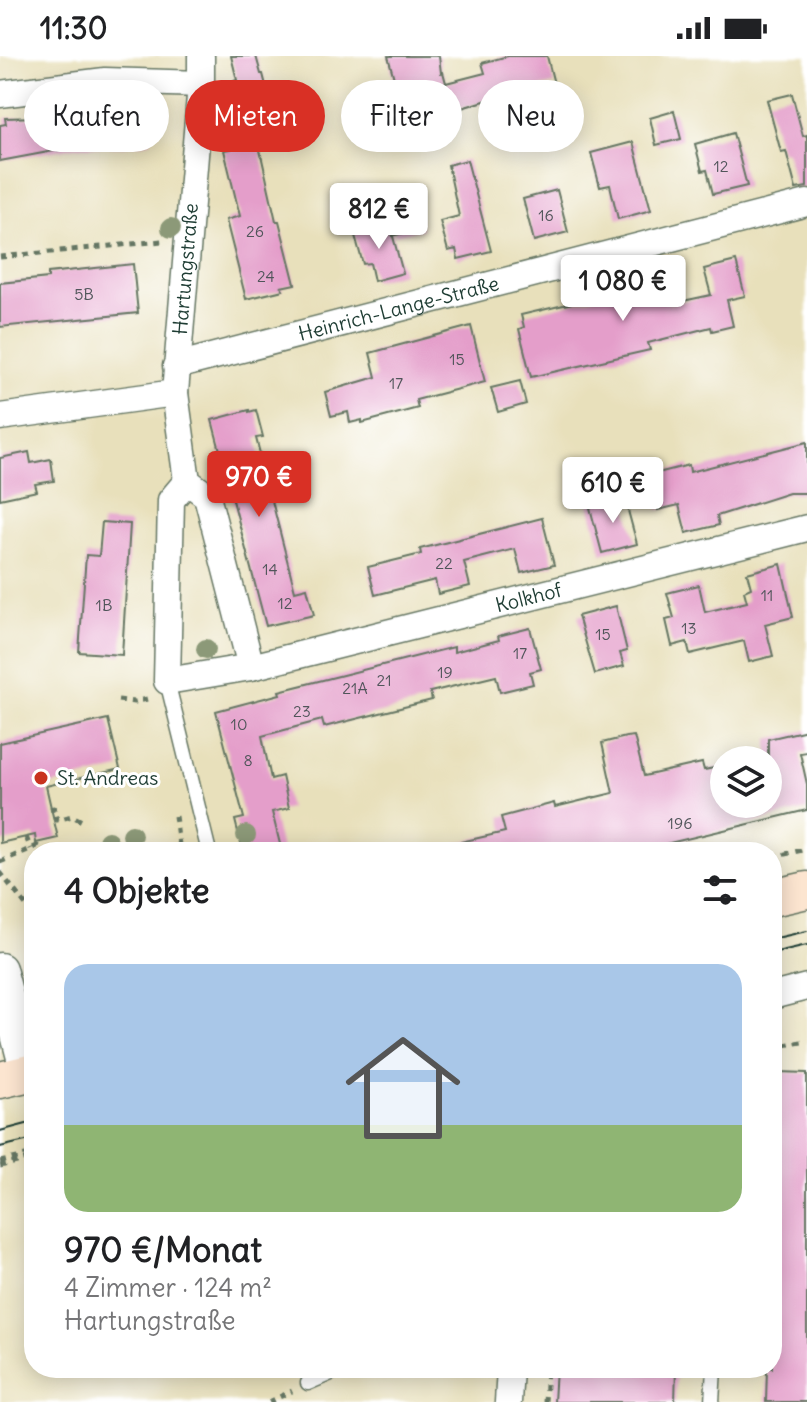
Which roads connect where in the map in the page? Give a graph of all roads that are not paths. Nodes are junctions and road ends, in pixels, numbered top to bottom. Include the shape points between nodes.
1 (201, 56) edge
2 (201, 80) edge
3 (185, 84) edge
4 (0, 94) edge
5 (195, 152) edge
6 (807, 203) edge
7 (176, 366) junction
8 (175, 393) junction
9 (0, 417) edge
10 (197, 488) junction
11 (807, 528) edge
12 (251, 667) junction
13 (167, 681) junction
14 (207, 842) edge
15 (807, 890) edge
16 (782, 896) edge
17 (0, 969) edge
18 (807, 987) edge
19 (782, 993) edge
20 (20, 1075) edge
21 (320, 1378) edge
22 (509, 1378) edge
23 (713, 1378) edge
24 (308, 1383) dead end
25 (508, 1402) edge
26 (712, 1402) edge

1 - 2 street, Hartungstraße
3 - 4 street via 105,81
5 - 7 street, Hartungstraße
6 - 7 street, Heinrich-Lange-Straße
7 - 8 street, Hartungstraße
8 - 9 street
8 - 10 street, Hartungstraße
10 - 12 street, Hartungstraße
10 - 13 street via 171,500
11 - 12 street, Kolkhof
12 - 13 street
13 - 14 lane
15 - 16 main road
17 - 20 street
18 - 19 street
21 - 24 lane
22 - 25 street
23 - 26 lane

